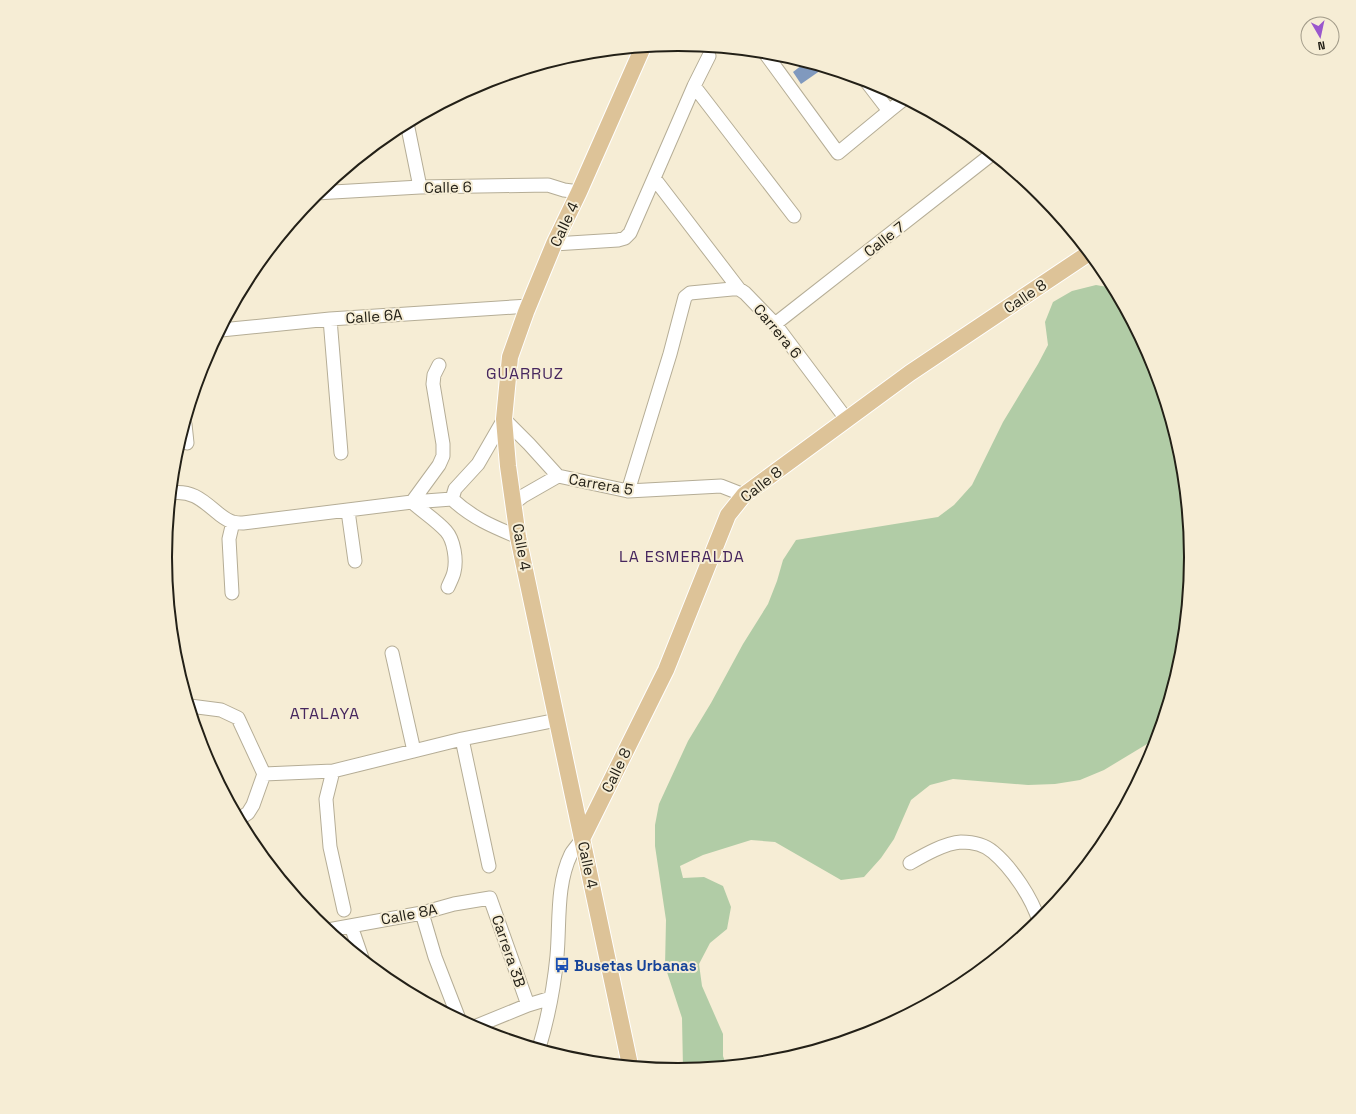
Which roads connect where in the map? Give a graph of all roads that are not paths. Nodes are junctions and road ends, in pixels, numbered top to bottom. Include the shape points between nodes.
1 (641, 52) edge
2 (709, 56) dead end
3 (770, 60) edge
4 (694, 86) junction
5 (873, 90) edge
6 (900, 102) edge
7 (888, 112) junction
8 (408, 129) edge
9 (988, 157) edge
10 (654, 178) junction
11 (420, 187) junction
12 (579, 192) junction
13 (326, 193) edge
14 (794, 216) dead end
15 (554, 244) junction
16 (1084, 256) edge
17 (739, 289) junction
18 (529, 306) junction
19 (330, 319) junction
20 (775, 324) junction
21 (226, 330) edge
22 (439, 365) dead end
23 (504, 419) junction
24 (847, 420) junction
25 (186, 438) edge
26 (187, 443) dead end
27 (341, 453) dead end
28 (558, 476) junction
29 (628, 491) junction
30 (176, 492) edge
31 (744, 495) junction
32 (452, 499) junction
33 (412, 502) junction
34 (514, 503) junction
35 (348, 511) junction
36 (233, 522) junction
37 (518, 537) junction
38 (355, 561) dead end
39 (448, 587) dead end
40 (232, 593) dead end
41 (392, 653) dead end
42 (195, 707) edge
43 (557, 720) junction
44 (462, 739) junction
45 (414, 751) junction
46 (333, 771) junction
47 (264, 774) junction
48 (244, 817) edge
49 (582, 839) junction
50 (910, 863) dead end
51 (489, 866) dead end
52 (490, 898) joint
53 (344, 910) dead end
54 (422, 913) junction
55 (1037, 914) edge
56 (351, 926) junction
57 (335, 929) edge
58 (359, 949) edge
59 (551, 998) junction
60 (528, 1005) junction
61 (456, 1012) edge
62 (483, 1023) edge
63 (540, 1044) edge
64 (629, 1061) edge

1 - 12 main road, Calle 4
2 - 4 street
3 - 7 street via 838,153
4 - 10 street
4 - 14 street
5 - 7 street
6 - 7 street
8 - 11 street
9 - 20 street, Calle 7
10 - 15 street via 630,233 625,238
10 - 17 street, Carrera 6
11 - 12 street, Calle 6 via 548,185
11 - 13 street, Calle 6
12 - 15 main road, Calle 4
15 - 18 main road, Calle 4
16 - 24 main road, Calle 8 via 910,373
17 - 20 street, Carrera 6
17 - 29 street via 696,292 686,297
18 - 19 street, Calle 6A
18 - 23 main road, Calle 4 via 510,357
19 - 21 street, Calle 6A
19 - 27 street
20 - 24 street, Carrera 6
22 - 33 street via 433,384 444,456
23 - 28 street, Carrera 5
23 - 32 street via 478,464 454,489
23 - 34 main road, Calle 4
24 - 31 main road, Calle 8
25 - 26 street
28 - 29 street, Carrera 5
28 - 34 street
29 - 31 street, Carrera 5 via 721,486
30 - 36 street via 197,496
31 - 49 main road, Calle 8 via 728,514 666,670
32 - 33 street
32 - 37 street via 484,523
33 - 35 street
33 - 39 street via 446,531 453,545 454,573
34 - 37 main road, Calle 4
35 - 36 street
35 - 38 street
36 - 40 street via 229,539
37 - 43 main road, Calle 4
41 - 45 street
42 - 47 street via 221,710 238,718
43 - 44 street
43 - 49 main road, Calle 4
44 - 45 street
44 - 51 street
45 - 46 street
46 - 47 street
46 - 53 street via 326,799 330,846
47 - 48 street via 253,805
49 - 59 street via 572,853 563,875
49 - 64 main road, Calle 4
50 - 55 street via 934,850 961,842 976,844 993,851 1016,877
52 - 54 street, Calle 8A
52 - 60 street, Carrera 3B
54 - 56 street, Calle 8A
54 - 61 street
56 - 57 street, Calle 8A
56 - 58 street
59 - 60 street
59 - 63 street
60 - 62 street

